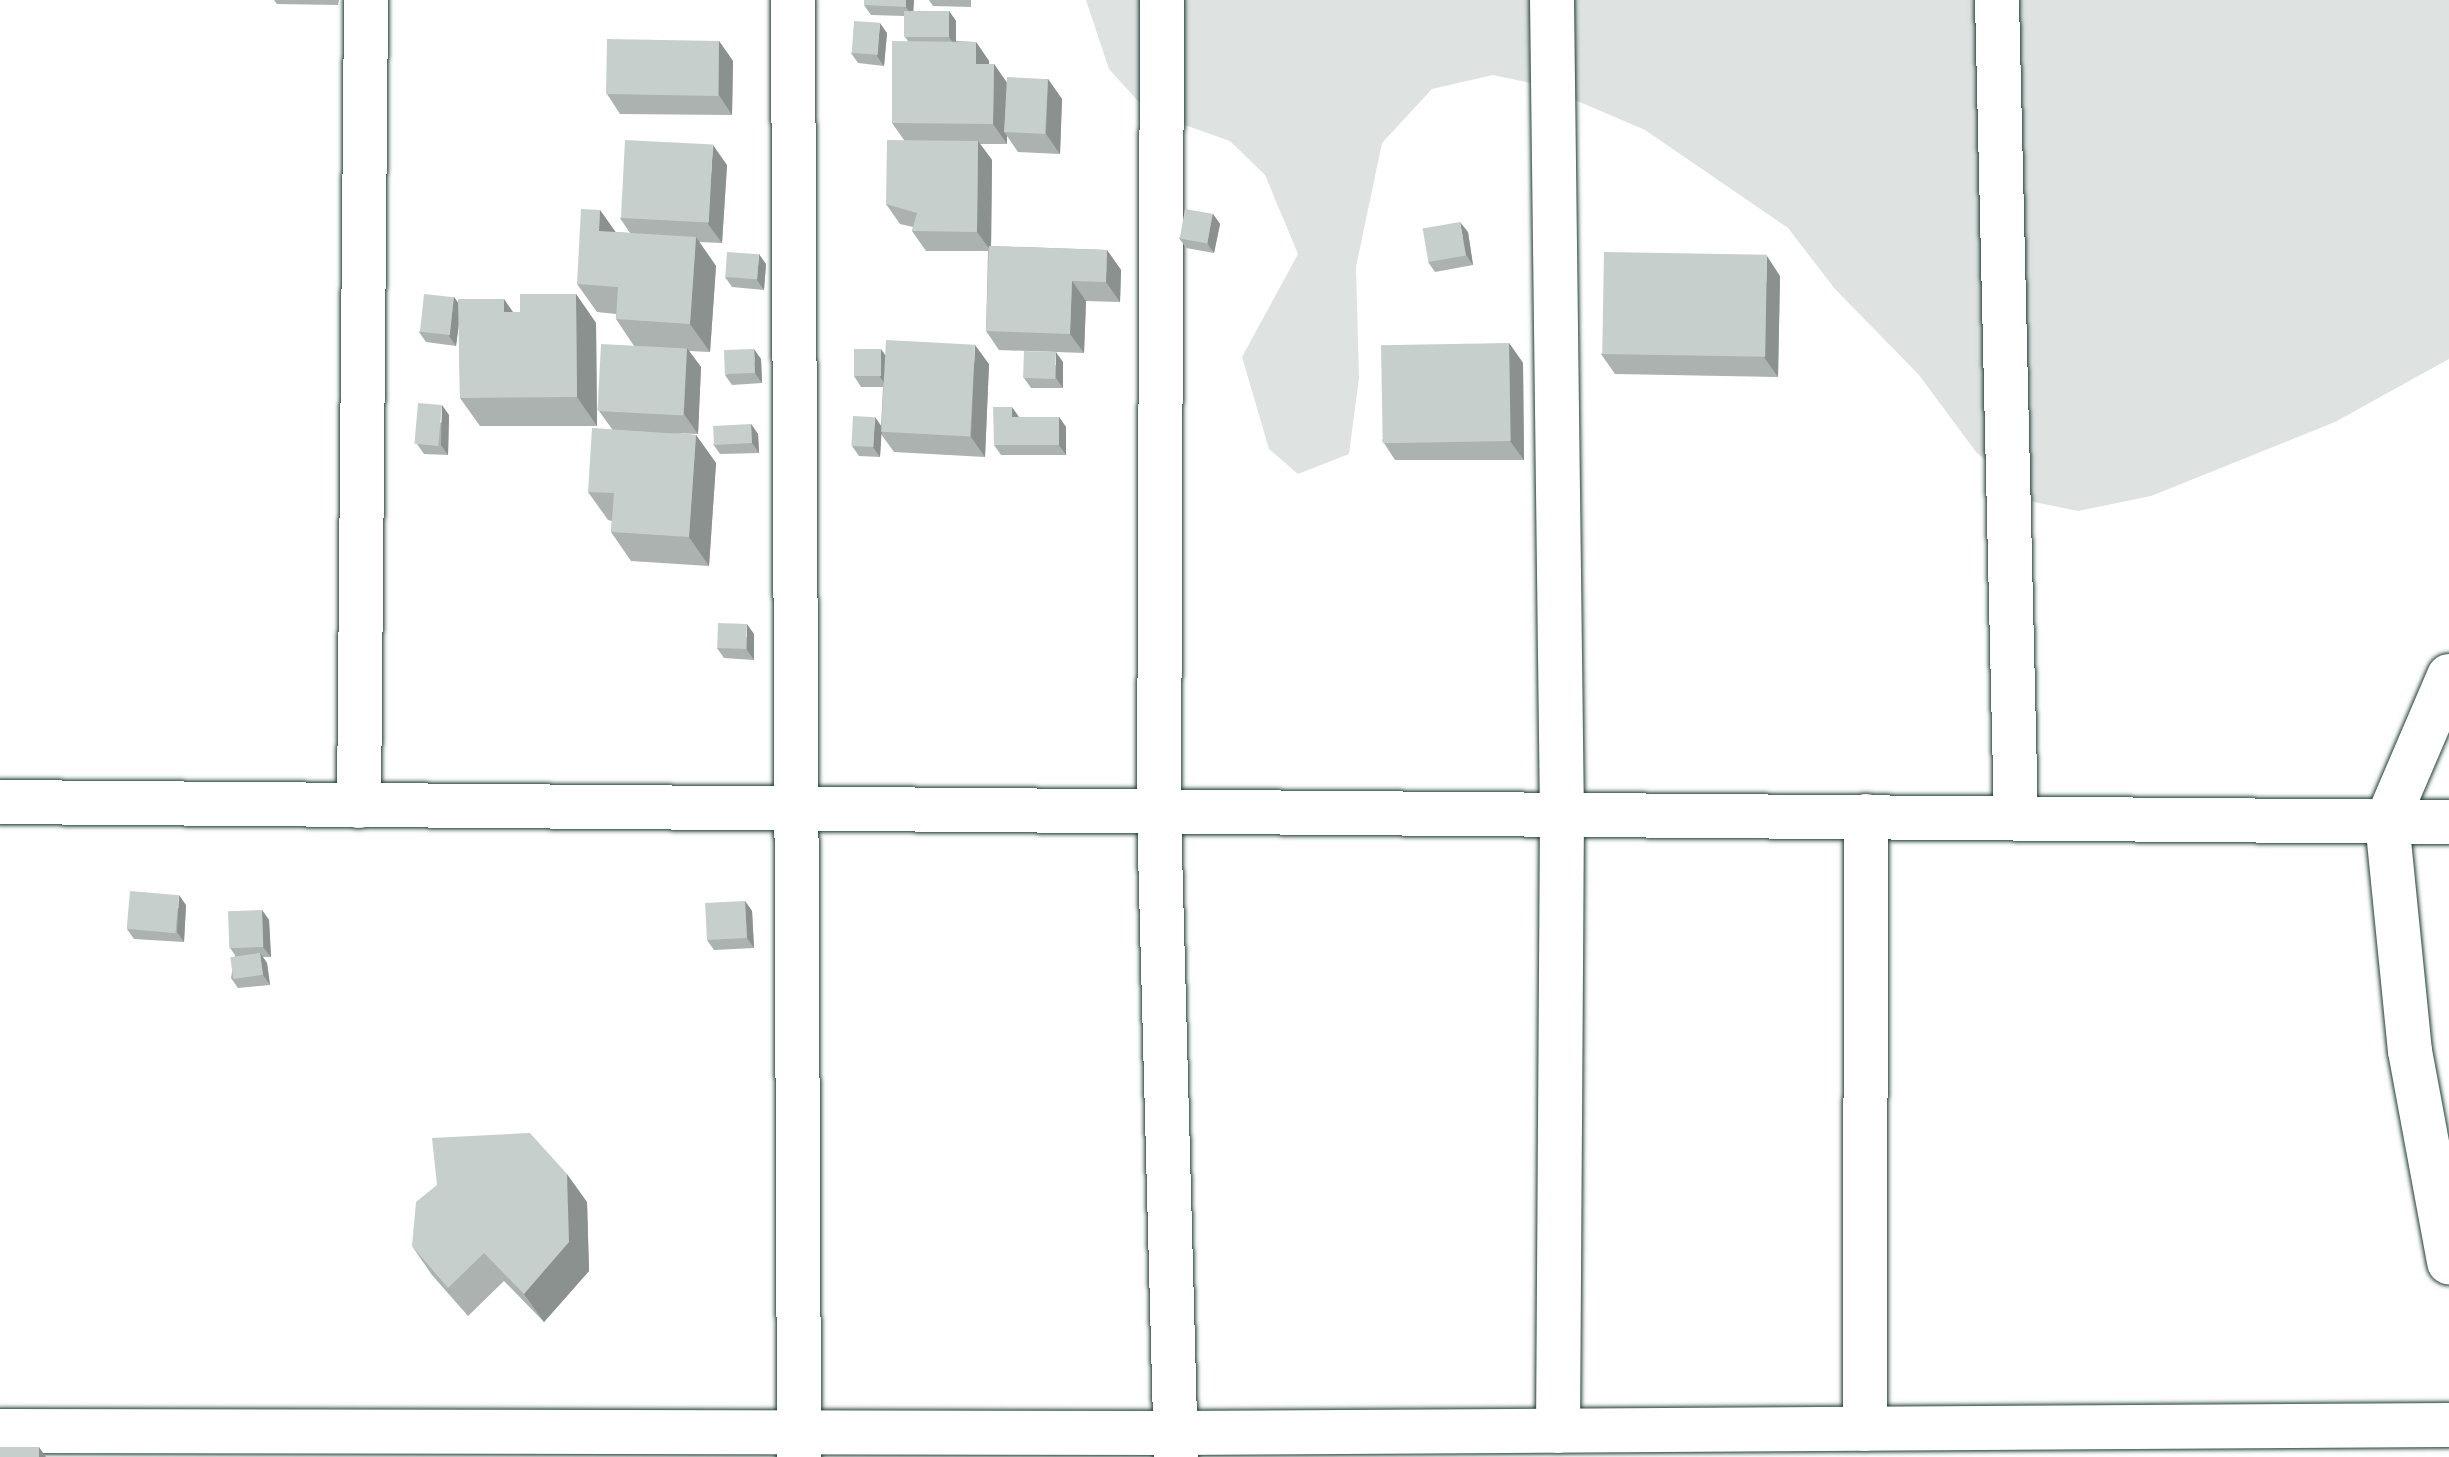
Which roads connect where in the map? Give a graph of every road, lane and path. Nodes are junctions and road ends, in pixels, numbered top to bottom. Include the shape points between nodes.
1 (366, 0) edge
2 (793, 0) edge
3 (1162, 0) edge
4 (1552, 0) edge
5 (1997, 0) edge
6 (2449, 676) edge
7 (0, 802) edge
8 (359, 806) junction
9 (793, 809) junction
10 (1159, 813) junction
11 (1562, 813) junction
12 (1866, 816) junction
13 (2016, 817) junction
14 (2387, 821) junction
15 (2449, 822) edge
16 (2449, 1262) edge
17 (2449, 1425) edge
18 (1865, 1429) junction
19 (0, 1431) edge
20 (1558, 1431) junction
21 (1951, 1442) edge
22 (370, 1444) edge
23 (1620, 1444) edge
24 (799, 1445) edge
25 (1175, 1445) edge

1 - 8 street
2 - 9 street
3 - 10 street
4 - 11 street
5 - 13 street
6 - 14 street
7 - 8 street
8 - 9 street
9 - 10 street
9 - 24 street
10 - 11 street
10 - 25 street
11 - 12 street
11 - 20 street
12 - 13 street
12 - 18 street
13 - 14 street
14 - 15 street
14 - 16 street via 2410,1051
17 - 21 street
18 - 21 street
18 - 23 street
19 - 22 street
20 - 23 street
20 - 25 street
22 - 24 street
24 - 25 street

